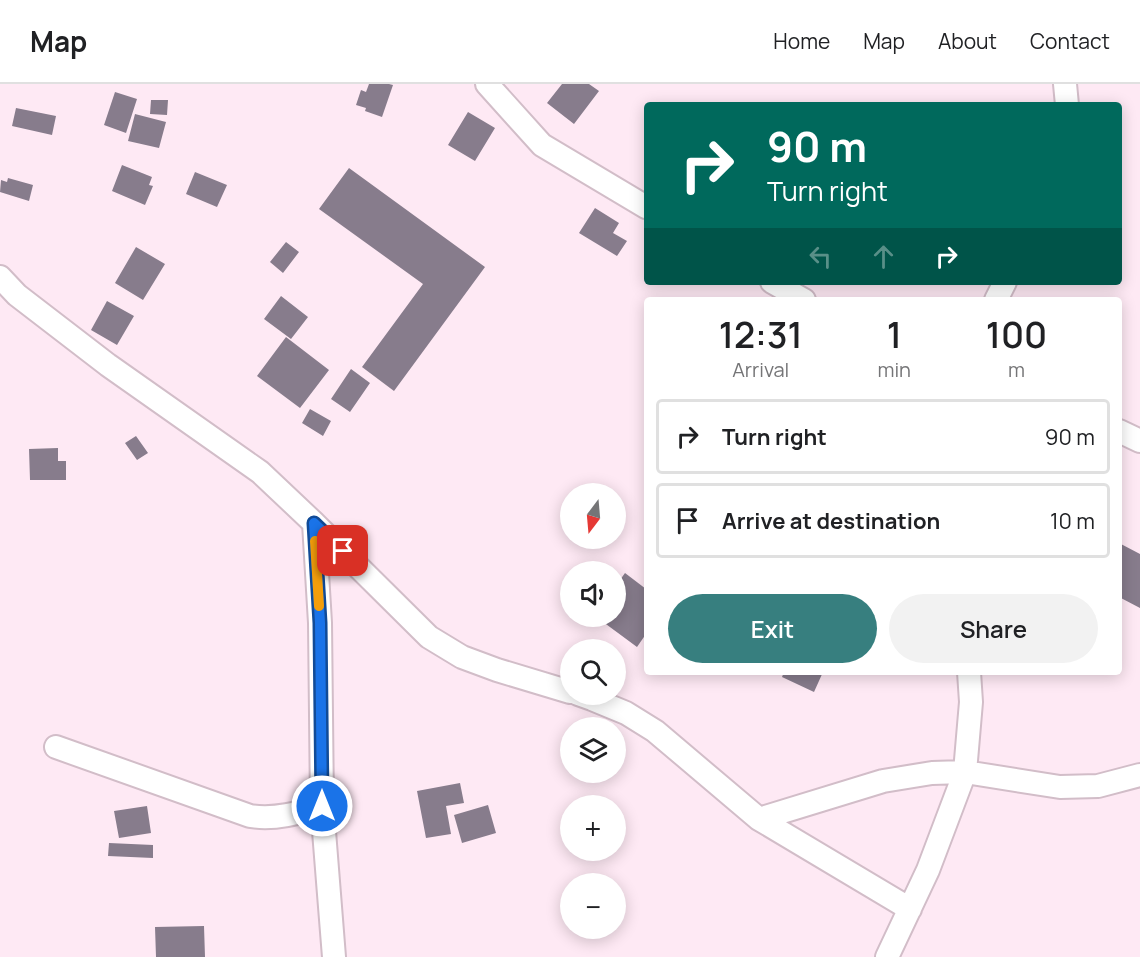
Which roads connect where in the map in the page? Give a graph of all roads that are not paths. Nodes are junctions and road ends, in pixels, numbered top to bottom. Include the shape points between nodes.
1 (486, 84) edge
2 (1065, 84) edge
3 (1067, 102) edge
4 (644, 206) edge
5 (0, 277) edge
6 (777, 285) edge
7 (799, 297) edge
8 (1122, 432) edge
9 (1140, 441) edge
10 (314, 523) junction
11 (969, 675) edge
12 (560, 689) edge
13 (607, 705) edge
14 (56, 747) dead end
15 (965, 772) junction
16 (1140, 775) edge
17 (322, 806) junction
18 (759, 819) junction
19 (910, 909) junction
20 (334, 957) edge
21 (887, 957) edge

1 - 4 street via 542,145
2 - 3 street
5 - 10 street via 17,295 108,364 260,472
6 - 7 street
8 - 9 street
10 - 12 street via 429,637 462,657
10 - 17 street via 320,623
11 - 15 street
13 - 18 street via 655,731
14 - 17 street via 250,816 271,818
15 - 16 street via 1060,787 1098,786
15 - 18 street via 883,781
15 - 19 street
17 - 20 street
18 - 19 street
19 - 21 street

